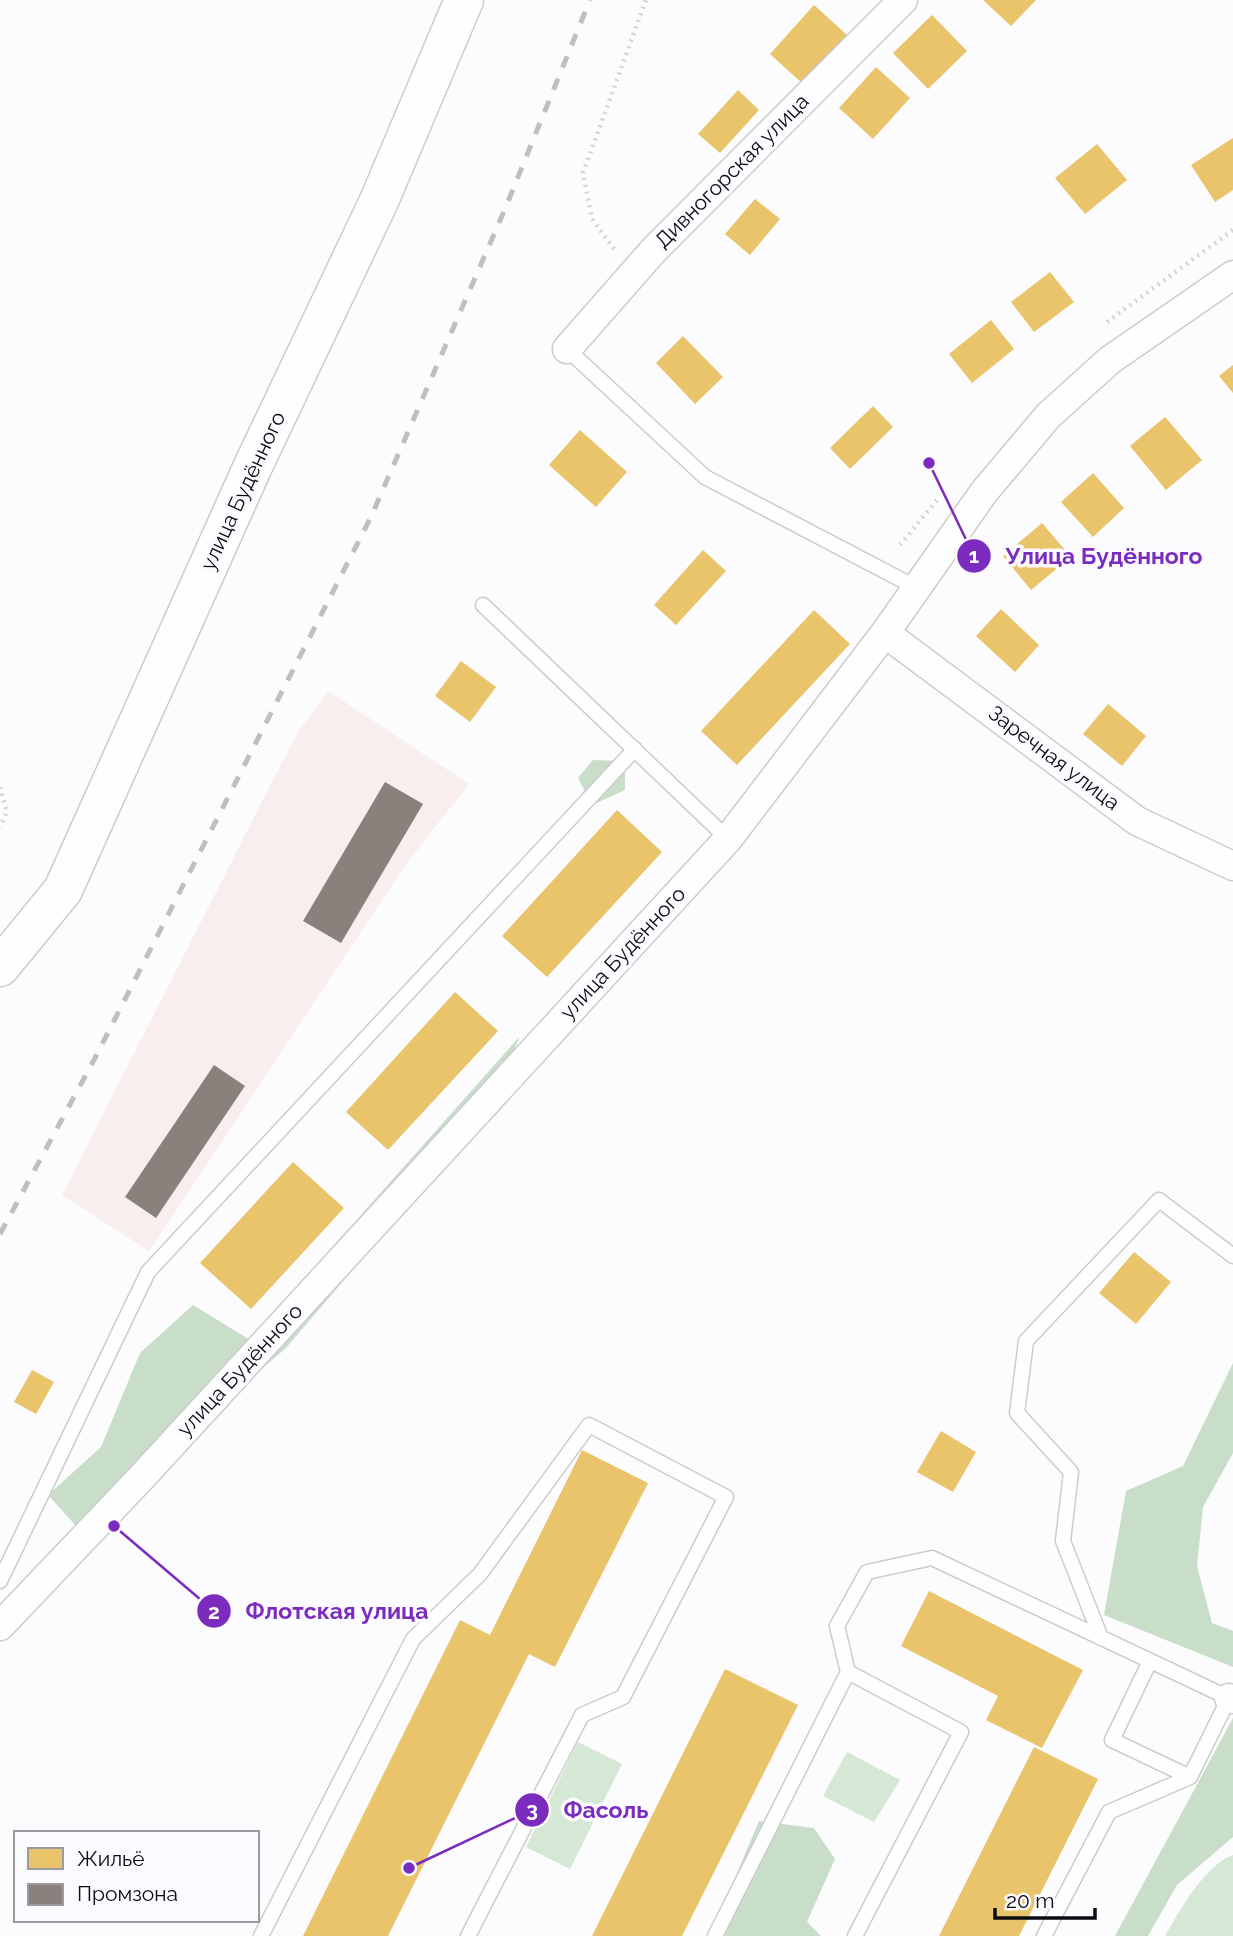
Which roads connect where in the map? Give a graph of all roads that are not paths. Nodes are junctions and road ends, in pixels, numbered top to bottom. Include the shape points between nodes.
1 (464, 0) edge
2 (903, 0) edge
3 (1233, 275) edge
4 (567, 349) joint
5 (917, 588) junction
6 (483, 605) dead end
7 (885, 633) junction
8 (635, 749) junction
9 (728, 839) junction
10 (1233, 866) edge
11 (0, 967) edge
12 (1233, 1256) edge
13 (0, 1581) edge
14 (0, 1626) edge
15 (1101, 1638) junction
16 (1150, 1661) junction
17 (848, 1672) junction
18 (1231, 1699) edge
19 (1190, 1777) junction
20 (261, 1936) edge
21 (468, 1936) edge
22 (715, 1936) edge
23 (855, 1936) edge
24 (1044, 1936) edge

1 - 11 main road, улица Будённого via 379,201 63,890
2 - 4 street, Дивногорская улица via 633,273
3 - 5 street, улица Будённого via 1110,360 1048,416 984,492
4 - 5 lane via 705,477
5 - 7 street, улица Будённого
6 - 8 lane
7 - 9 street, улица Будённого
7 - 10 street, Заречная улица via 1138,821
8 - 9 lane
8 - 13 lane via 148,1272
9 - 14 street, улица Будённого
12 - 15 lane via 1160,1200 1026,1341 1017,1413 1072,1472 1063,1541
15 - 16 lane
15 - 17 lane via 932,1558 867,1572 837,1626
16 - 18 lane
16 - 19 lane via 1112,1740
17 - 22 lane
17 - 23 lane via 961,1731
18 - 19 lane
19 - 24 lane via 1109,1812
20 - 21 lane via 413,1639 480,1574 589,1425 726,1497 623,1697 582,1715

